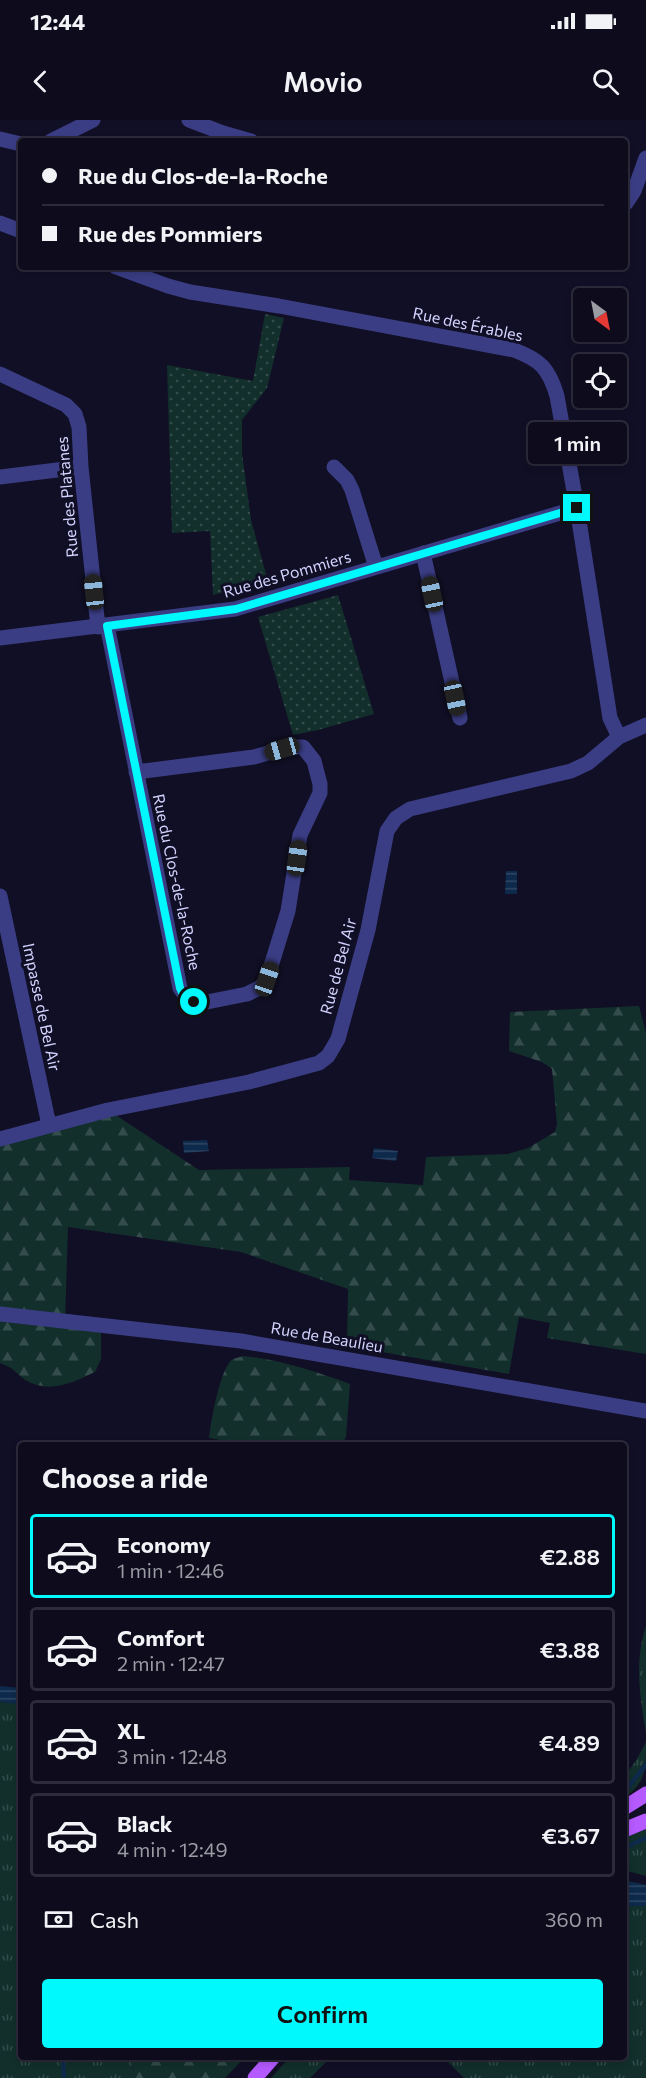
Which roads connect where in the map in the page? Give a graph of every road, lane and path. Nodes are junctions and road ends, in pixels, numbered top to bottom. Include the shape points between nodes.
1 (93, 120) edge
2 (189, 120) edge
3 (57, 138) edge
4 (240, 138) edge
5 (0, 139) edge
6 (18, 143) edge
7 (646, 158) edge
8 (628, 200) edge
9 (0, 224) edge
10 (18, 230) edge
11 (124, 270) edge
12 (0, 374) edge
13 (81, 467) junction
14 (334, 467) dead end
15 (0, 477) edge
16 (577, 508) junction
17 (423, 553) junction
18 (376, 567) junction
19 (102, 626) junction
20 (0, 638) edge
21 (460, 718) dead end
22 (646, 725) edge
23 (619, 737) junction
24 (136, 772) junction
25 (0, 896) edge
26 (49, 1125) junction
27 (0, 1139) edge
28 (0, 1314) edge
29 (646, 1411) edge
30 (646, 1794) edge
31 (627, 1806) edge
32 (646, 1821) edge
33 (627, 1829) edge
34 (271, 2060) edge
35 (255, 2078) edge

1 - 3 street
2 - 4 street
5 - 6 street
7 - 8 street
9 - 10 street
11 - 16 street, Rue des Érables via 190,292 528,355 546,369 555,389
12 - 13 street, Rue des Platanes via 66,405 75,414
13 - 15 street
13 - 19 street, Rue des Platanes
14 - 18 street via 352,490
16 - 17 street, Rue des Pommiers
16 - 23 street, Rue des Érables via 610,718
17 - 18 street, Rue des Pommiers
17 - 21 street
18 - 19 street, Rue des Pommiers via 236,609
19 - 20 street, Rue des Pommiers
19 - 24 street, Rue du Clos-de-la-Roche
22 - 23 street, Rue de Bel Air
23 - 26 street, Rue de Bel Air via 588,763 571,771 410,809 396,818 387,831 368,930 338,1039 319,1063
24 - 24 street, Rue du Clos-de-la-Roche via 183,995 202,1003 255,991 267,979 272,965 288,911 300,835 320,793 315,761 303,747 289,747 254,757
25 - 26 street, Impasse de Bel Air
26 - 27 street, Rue de Bel Air
28 - 29 street, Rue de Beaulieu via 241,1341
30 - 31 main road
32 - 33 main road
34 - 35 main road

